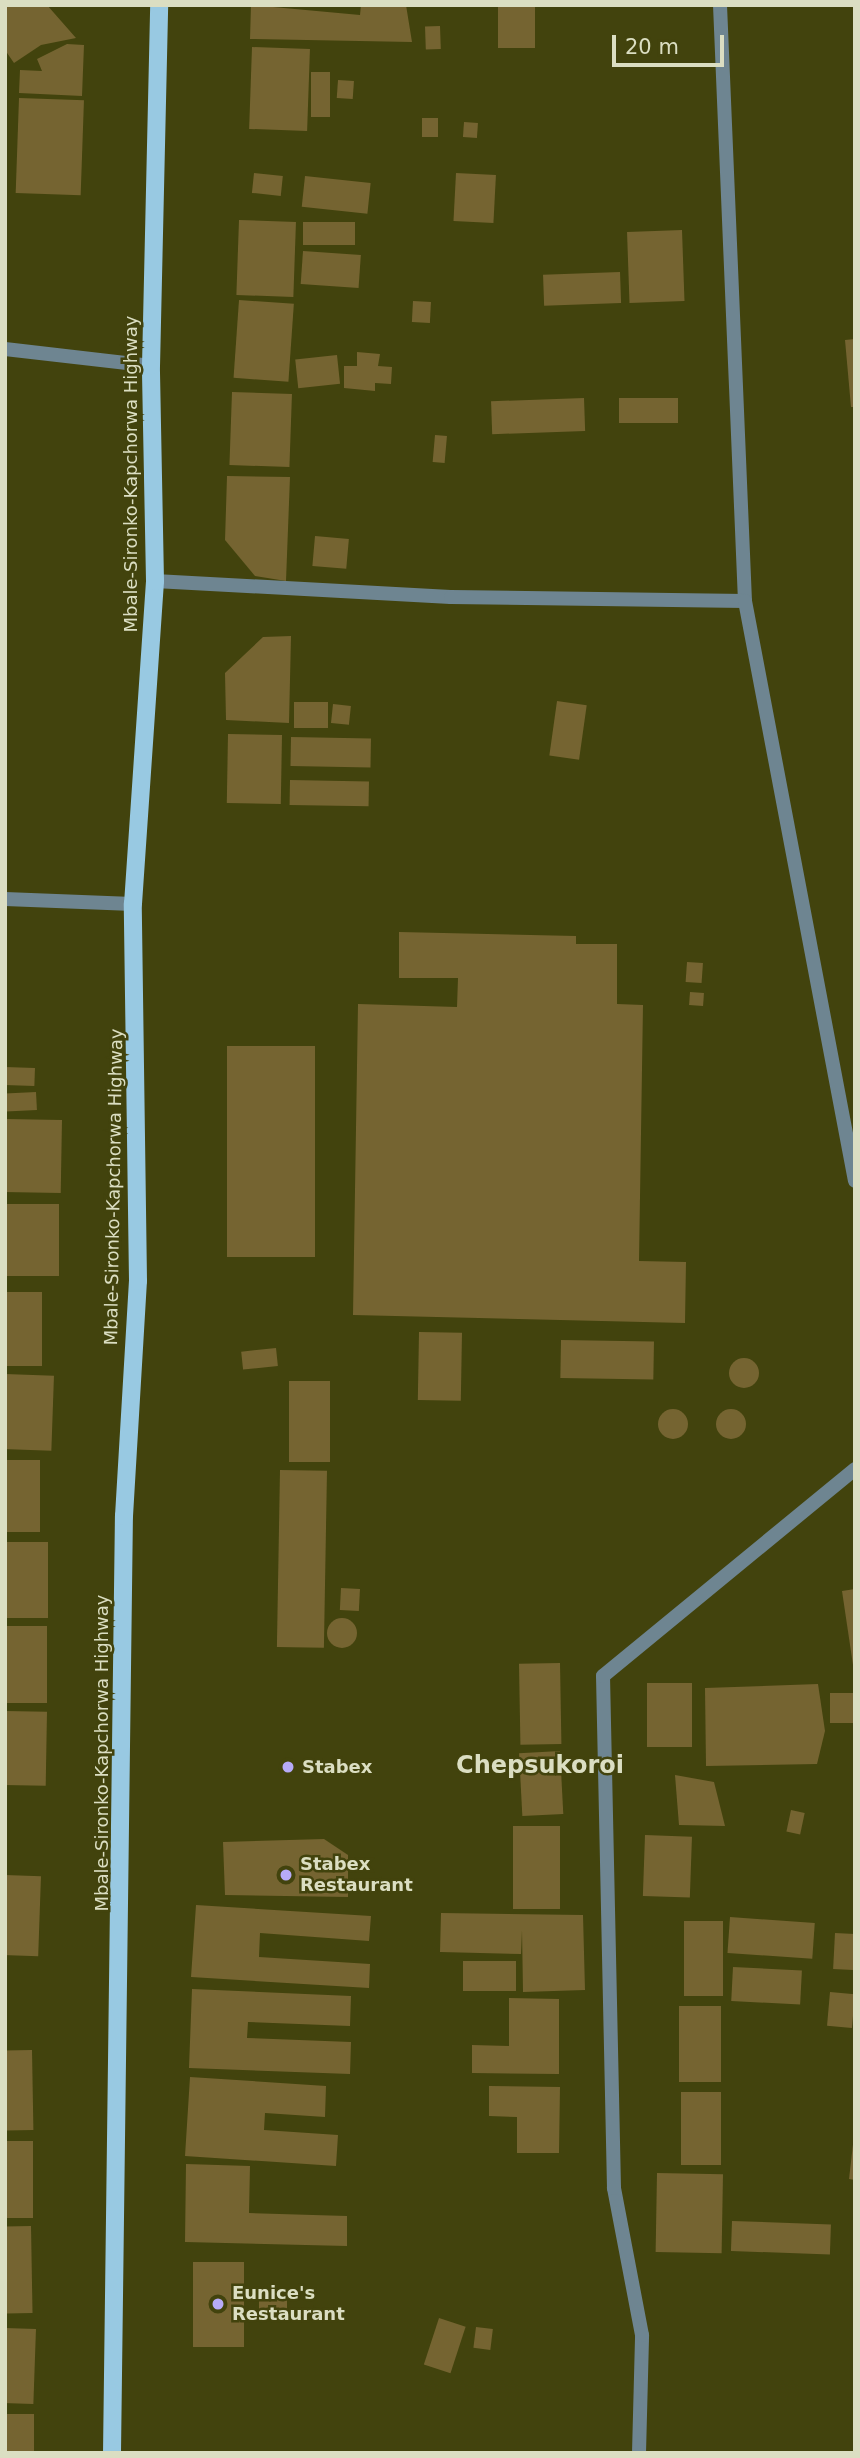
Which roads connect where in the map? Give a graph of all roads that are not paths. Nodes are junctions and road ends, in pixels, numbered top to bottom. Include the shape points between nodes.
1 (159, 5) edge
2 (720, 5) edge
3 (5, 349) edge
4 (151, 366) junction
5 (155, 581) junction
6 (745, 601) junction
7 (5, 899) edge
8 (133, 904) junction
9 (855, 1181) edge
10 (855, 1469) edge
11 (112, 2453) edge
12 (639, 2453) edge

1 - 4 main road, Mbale-Sironko-Kapchorwa Highway
2 - 6 street
3 - 4 street
4 - 5 main road, Mbale-Sironko-Kapchorwa Highway
5 - 6 street via 451,597
5 - 8 main road, Mbale-Sironko-Kapchorwa Highway
6 - 9 street
7 - 8 street
8 - 11 main road, Mbale-Sironko-Kapchorwa Highway via 138,1281 124,1516
10 - 12 street via 603,1676 614,2188 642,2335

